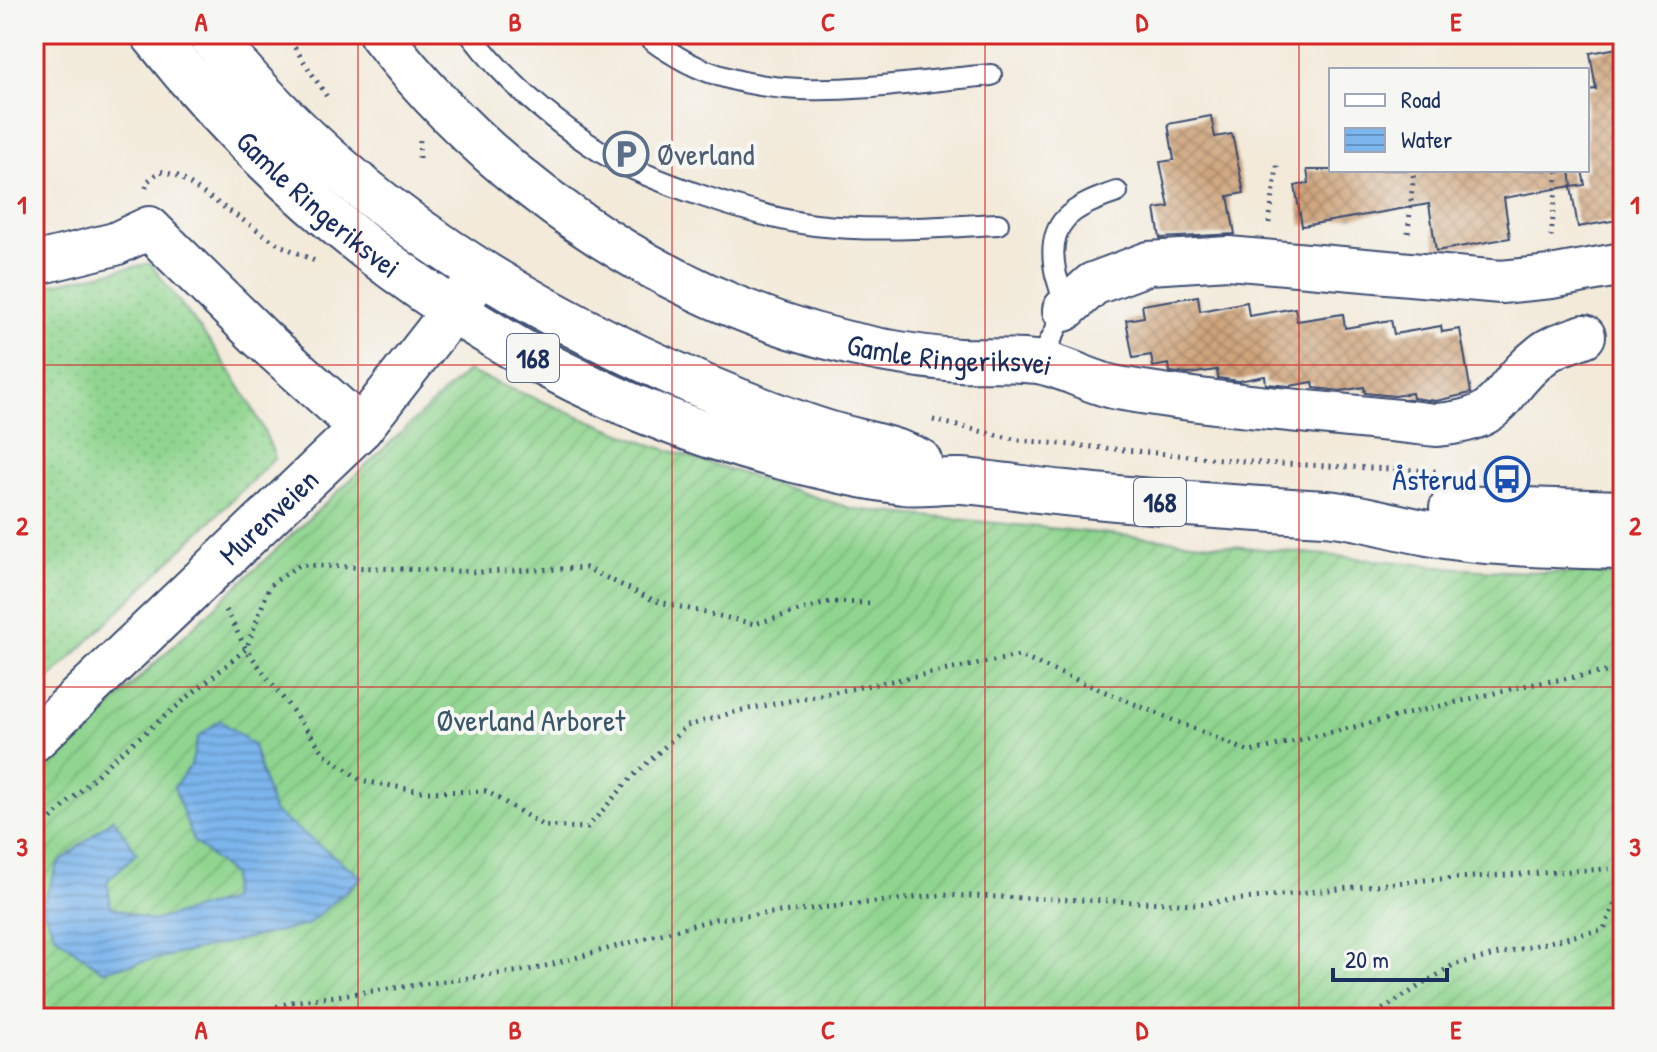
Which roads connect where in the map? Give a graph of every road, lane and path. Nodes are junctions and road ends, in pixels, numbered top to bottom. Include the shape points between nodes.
1 (153, 34) edge
2 (380, 34) edge
3 (470, 34) edge
4 (646, 34) edge
5 (226, 39) edge
6 (991, 75) dead end
7 (188, 79) junction
8 (1278, 161) dead end
9 (1414, 172) edge
10 (1558, 172) edge
11 (1117, 192) dead end
12 (998, 224) dead end
13 (149, 228) junction
14 (325, 259) dead end
15 (1264, 261) junction
16 (34, 264) edge
17 (1623, 264) edge
18 (481, 273) junction
19 (1405, 274) junction
20 (1551, 277) junction
21 (1064, 310) junction
22 (454, 312) junction
23 (1584, 336) dead end
24 (1039, 363) junction
25 (361, 428) junction
26 (957, 481) junction
27 (1623, 513) edge
28 (1363, 516) junction
29 (1623, 547) edge
30 (869, 603) dead end
31 (246, 649) junction
32 (1623, 669) edge
33 (34, 740) edge
34 (34, 836) edge
35 (1623, 868) edge
36 (1623, 883) edge
37 (238, 1018) edge
38 (1369, 1018) edge

1 - 7 main road, Gamle Ringeriksvei / 168
2 - 24 street, Gamle Ringeriksvei via 410,74 489,151 592,231 660,273 744,312 879,350
3 - 12 lane via 495,67 603,153 675,185 812,225 884,230
4 - 6 lane via 691,65 772,87
5 - 7 street, Gamle Ringeriksvei
5 - 18 main road, Gamle Ringeriksvei / 168 via 293,127 351,179
7 - 22 main road, Gamle Ringeriksvei / 168 via 294,187
8 - 15 path
9 - 19 path
10 - 20 path
11 - 21 lane via 1079,205 1062,219 1054,264
13 - 14 path via 143,201 148,181 160,171 178,176 278,244 316,263
13 - 16 street via 115,244
13 - 25 street
15 - 19 street, Gamle Ringeriksvei
15 - 21 street, Gamle Ringeriksvei via 1149,263 1093,284
17 - 20 street, Gamle Ringeriksvei
18 - 22 street, Murenveien
18 - 26 main road, Gamle Ringeriksvei / 168 via 635,357 821,431 906,455
19 - 20 street, Gamle Ringeriksvei via 1501,282
21 - 24 lane
22 - 25 street, Murenveien
22 - 26 main road, Gamle Ringeriksvei / 168 via 515,349 625,403 755,450 906,482
23 - 24 street, Gamle Ringeriksvei via 1545,351 1491,411 1467,422 1436,425 1115,387
25 - 33 street, Murenveien
26 - 28 main road, Gamle Ringeriksvei / 168
27 - 28 main road, Gamle Ringeriksvei / 168 via 1424,507
28 - 29 main road, Gamle Ringeriksvei / 168 via 1429,533
30 - 31 path via 830,602 754,624 655,601 586,568 480,572 299,565 270,585
31 - 32 path via 325,754 362,781 427,792 486,791 544,826 587,828 687,726 738,711 1019,656 1250,752 1528,685
31 - 34 path via 112,760
35 - 37 path via 1424,880 1196,904 942,895 715,919 535,969 292,1002
36 - 38 path via 1604,929 1453,965

